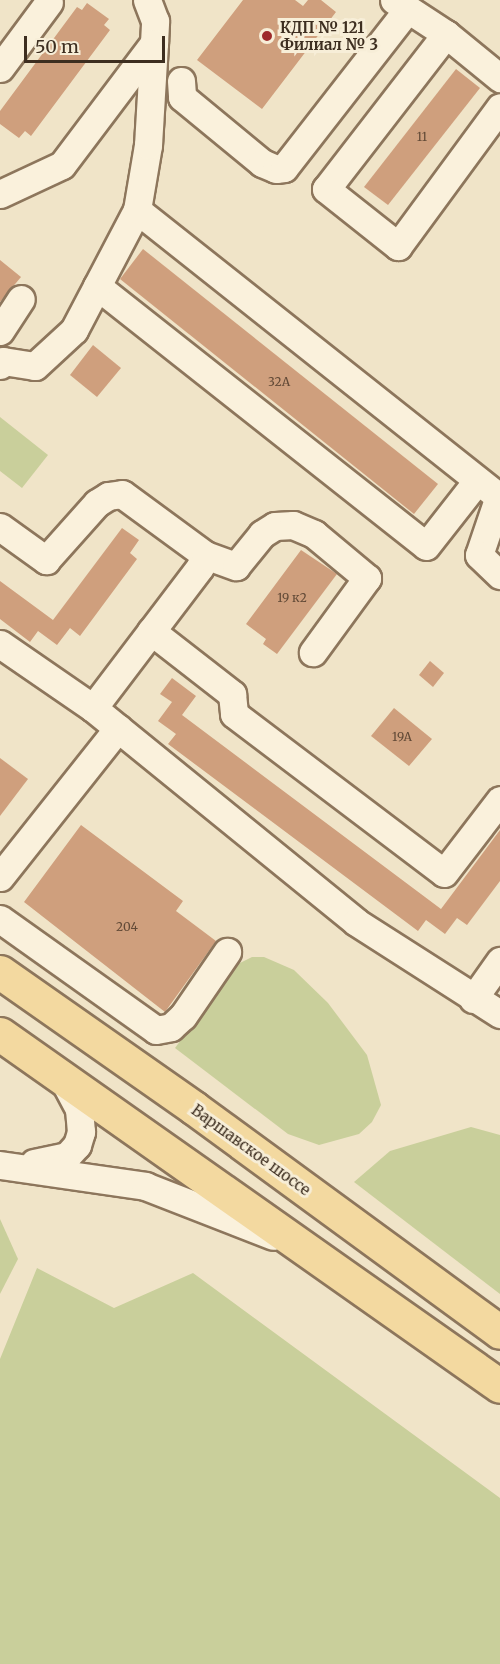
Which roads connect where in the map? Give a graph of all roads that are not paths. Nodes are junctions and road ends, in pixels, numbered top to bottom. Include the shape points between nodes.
1 (147, 0) edge
2 (49, 2) dead end
3 (401, 5) edge
4 (446, 34) junction
5 (154, 43) junction
6 (0, 68) edge
7 (500, 78) edge
8 (181, 81) dead end
9 (500, 107) edge
10 (4, 188) edge
11 (137, 210) junction
12 (97, 286) junction
13 (21, 299) dead end
14 (0, 331) edge
15 (1, 354) edge
16 (477, 481) junction
17 (499, 499) edge
18 (0, 527) edge
19 (205, 555) junction
20 (500, 575) edge
21 (152, 631) junction
22 (0, 644) edge
23 (313, 652) dead end
24 (93, 708) junction
25 (118, 728) junction
26 (500, 800) edge
27 (0, 877) edge
28 (0, 919) edge
29 (227, 952) dead end
30 (500, 961) edge
31 (0, 972) edge
32 (473, 999) junction
33 (500, 1014) edge
34 (0, 1034) edge
35 (63, 1079) junction
36 (4, 1164) edge
37 (304, 1249) junction
38 (500, 1332) edge
39 (500, 1386) edge

1 - 5 street via 155,21
2 - 6 street
3 - 4 street
3 - 8 street via 284,168 262,163 182,97
4 - 7 street
4 - 9 street via 327,189 398,246
5 - 10 street via 62,165
5 - 11 street via 151,114
11 - 12 street
11 - 16 street
12 - 15 street via 74,330 51,355 35,366
12 - 16 street via 426,546
13 - 14 street
16 - 17 street
17 - 20 street via 479,555
18 - 19 street via 46,560 97,503 122,494
19 - 21 street
19 - 23 street via 236,566 262,534 275,526 293,525 314,534 367,578
21 - 24 street
21 - 26 street via 232,694 234,714 444,873
22 - 24 street
24 - 25 street
25 - 27 street
25 - 32 street via 356,922
28 - 29 street via 156,1030 171,1027 183,1016
30 - 32 street
31 - 38 main road, Варшавское шоссе via 204,1115
32 - 33 street
34 - 35 main road
35 - 36 street via 79,1109 81,1132 77,1144 67,1156
35 - 37 main road
36 - 37 street via 145,1186
37 - 39 main road

